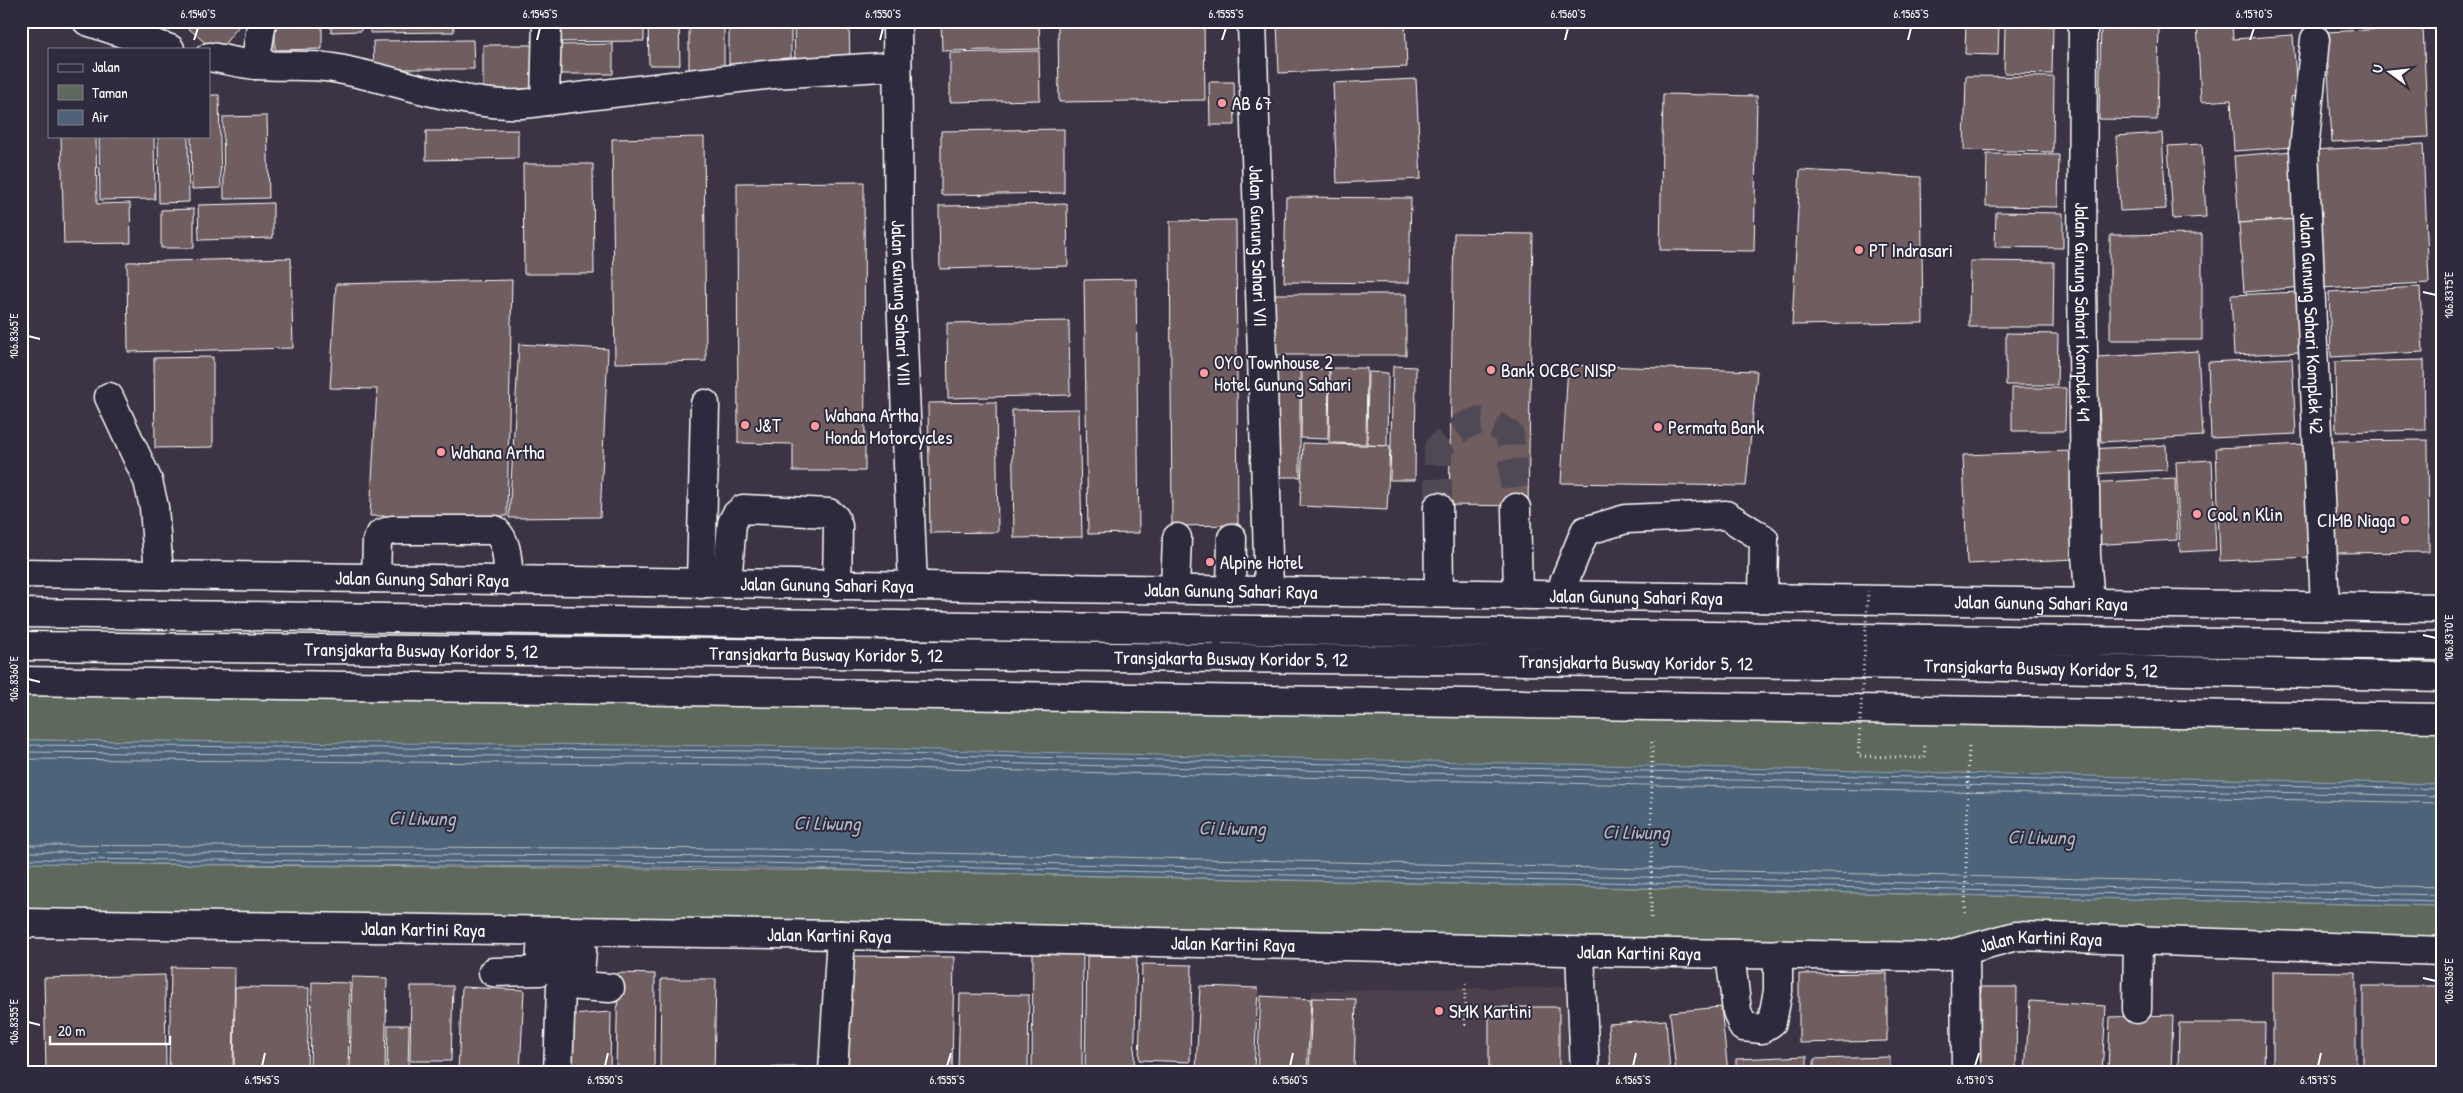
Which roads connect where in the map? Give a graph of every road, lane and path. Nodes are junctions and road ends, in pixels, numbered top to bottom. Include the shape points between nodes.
1 (87, 21) edge
2 (262, 21) edge
3 (546, 21) edge
4 (897, 21) edge
5 (1252, 21) edge
6 (2083, 21) edge
7 (2315, 39) dead end
8 (167, 48) edge
9 (210, 56) edge
10 (256, 65) junction
11 (897, 66) junction
12 (545, 101) junction
13 (109, 397) dead end
14 (705, 404) dead end
15 (1438, 507) tunnel mouth
16 (1516, 508) tunnel mouth
17 (1177, 538) dead end
18 (1232, 538) dead end
19 (21, 573) edge
20 (159, 575) junction
21 (376, 578) junction
22 (509, 581) junction
23 (714, 583) junction
24 (837, 585) junction
25 (913, 586) junction
26 (1176, 588) junction
27 (1231, 590) junction
28 (1868, 590) dead end
29 (1269, 591) junction
30 (1439, 594) junction
31 (1518, 595) junction
32 (1566, 596) junction
33 (1764, 598) junction
34 (2090, 603) junction
35 (2324, 606) junction
36 (2442, 608) edge
37 (21, 613) edge
38 (21, 646) edge
39 (2442, 646) edge
40 (2442, 676) edge
41 (21, 681) edge
42 (2442, 718) edge
43 (1924, 758) dead end
44 (1652, 760) dead end
45 (1969, 768) dead end
46 (1966, 903) dead end
47 (21, 923) edge
48 (1651, 923) dead end
49 (563, 931) junction
50 (841, 935) junction
51 (2138, 939) junction
52 (1965, 950) junction
53 (2442, 951) edge
54 (1580, 952) junction
55 (1730, 954) junction
56 (1778, 954) junction
57 (493, 972) dead end
58 (1466, 978) dead end
59 (610, 988) dead end
60 (2137, 1009) dead end
61 (1465, 1025) dead end
62 (558, 1072) edge
63 (833, 1072) edge
64 (1585, 1072) edge
65 (1966, 1072) edge

1 - 8 street
2 - 10 street
3 - 12 street
4 - 11 street, Jalan Gunung Sahari VIII
5 - 29 street, Jalan Gunung Sahari VII
6 - 34 street, Jalan Gunung Sahari Komplek 41 via 2082,284 2086,555
7 - 35 street, Jalan Gunung Sahari Komplek 42 via 2304,150
9 - 10 street
10 - 12 street via 330,67 468,100 524,106
11 - 12 street via 774,74
11 - 25 street, Jalan Gunung Sahari VIII via 899,246
13 - 20 street via 148,481 154,507
14 - 23 street
15 - 30 street
16 - 31 street
17 - 26 street
18 - 27 street
19 - 20 street, Jalan Gunung Sahari Raya
20 - 21 street, Jalan Gunung Sahari Raya
21 - 22 street, Jalan Gunung Sahari Raya
21 - 22 street via 377,542 381,534 392,530 495,530 505,548
22 - 23 street, Jalan Gunung Sahari Raya
23 - 24 street, Jalan Gunung Sahari Raya
23 - 24 street via 732,523 743,509 829,513 838,526
24 - 25 street, Jalan Gunung Sahari Raya
25 - 26 street, Jalan Gunung Sahari Raya
26 - 27 street, Jalan Gunung Sahari Raya
27 - 29 street, Jalan Gunung Sahari Raya
28 - 43 path, bridge via 1858,756
29 - 30 street, Jalan Gunung Sahari Raya
30 - 31 street, Jalan Gunung Sahari Raya
31 - 32 street, Jalan Gunung Sahari Raya
32 - 33 street, Jalan Gunung Sahari Raya
32 - 33 street via 1564,582 1585,531 1626,519 1726,515 1764,539
33 - 34 street, Jalan Gunung Sahari Raya
34 - 35 street, Jalan Gunung Sahari Raya
35 - 36 street, Jalan Gunung Sahari Raya
37 - 39 street, Transjakarta Busway Koridor 5, 12
38 - 40 street, Transjakarta Busway Koridor 5, 12 via 1894,665
41 - 42 street
44 - 48 path
45 - 46 path
47 - 49 street, Jalan Kartini Raya
49 - 50 street, Jalan Kartini Raya
49 - 57 street via 540,971
49 - 59 street via 579,986
49 - 62 street
50 - 54 street, Jalan Kartini Raya
50 - 63 street
51 - 52 street, Jalan Kartini Raya via 2016,936
51 - 53 street, Jalan Kartini Raya
51 - 60 street
52 - 56 street, Jalan Kartini Raya via 1940,957
52 - 65 street
54 - 55 street, Jalan Kartini Raya
54 - 64 street
55 - 56 street, Jalan Kartini Raya
55 - 56 street via 1736,1011 1742,1027 1762,1029 1772,1022 1776,1009
58 - 61 path

